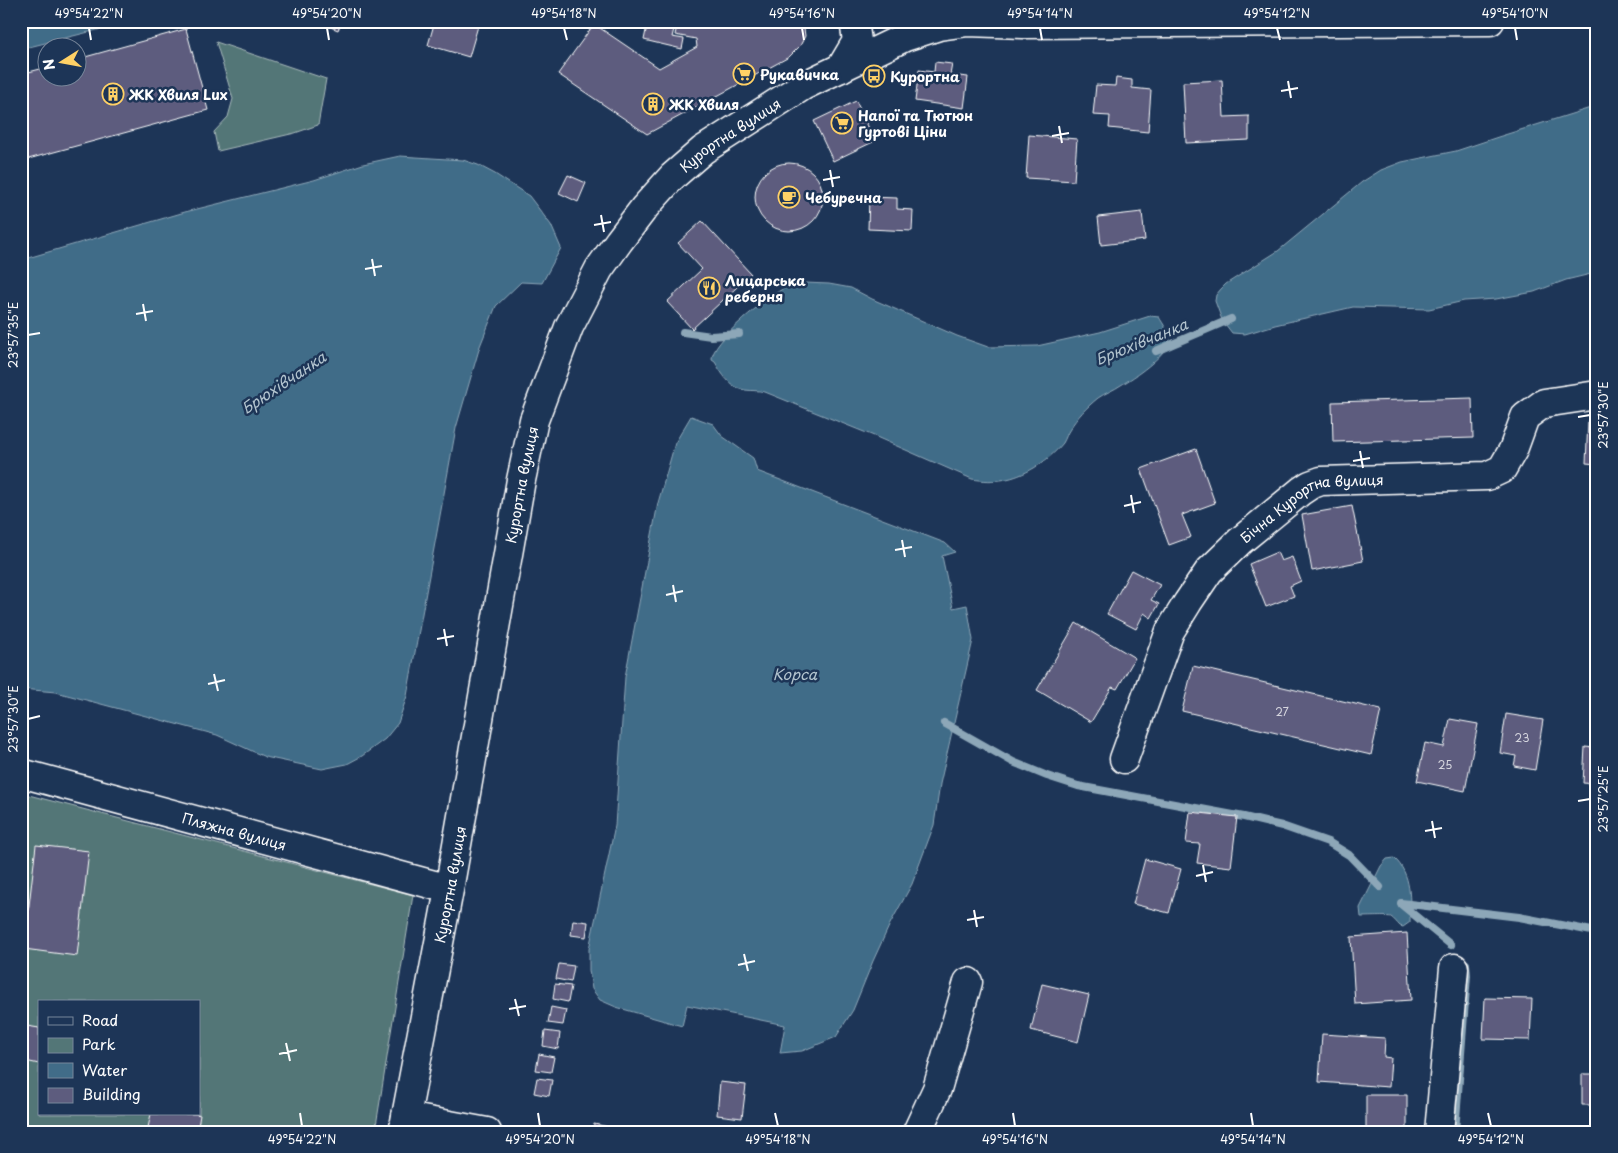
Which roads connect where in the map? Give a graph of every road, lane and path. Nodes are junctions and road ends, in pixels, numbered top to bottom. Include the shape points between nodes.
1 (854, 21) edge
2 (1490, 21) edge
3 (937, 23) edge
4 (841, 68) junction
5 (1597, 395) edge
6 (1124, 760) dead end
7 (21, 773) edge
8 (449, 888) junction
9 (1454, 968) dead end
10 (968, 982) dead end
11 (405, 1124) edge
12 (487, 1132) edge
13 (917, 1132) edge
14 (1439, 1132) edge

1 - 4 main road via 857,41
2 - 3 main road, Курортна вулиця
3 - 4 main road, Курортна вулиця
4 - 8 main road, Курортна вулиця via 803,86 703,150 672,177 645,207 599,269 569,327 534,420 521,480
5 - 6 main road, Бічна Курортна вулиця via 1544,403 1525,417 1502,469 1487,476 1321,481 1301,491 1209,571 1188,602 1170,631
7 - 8 main road, Пляжна вулиця
8 - 11 main road, Курортна вулиця
9 - 14 main road
10 - 13 main road via 936,1088
11 - 12 main road

